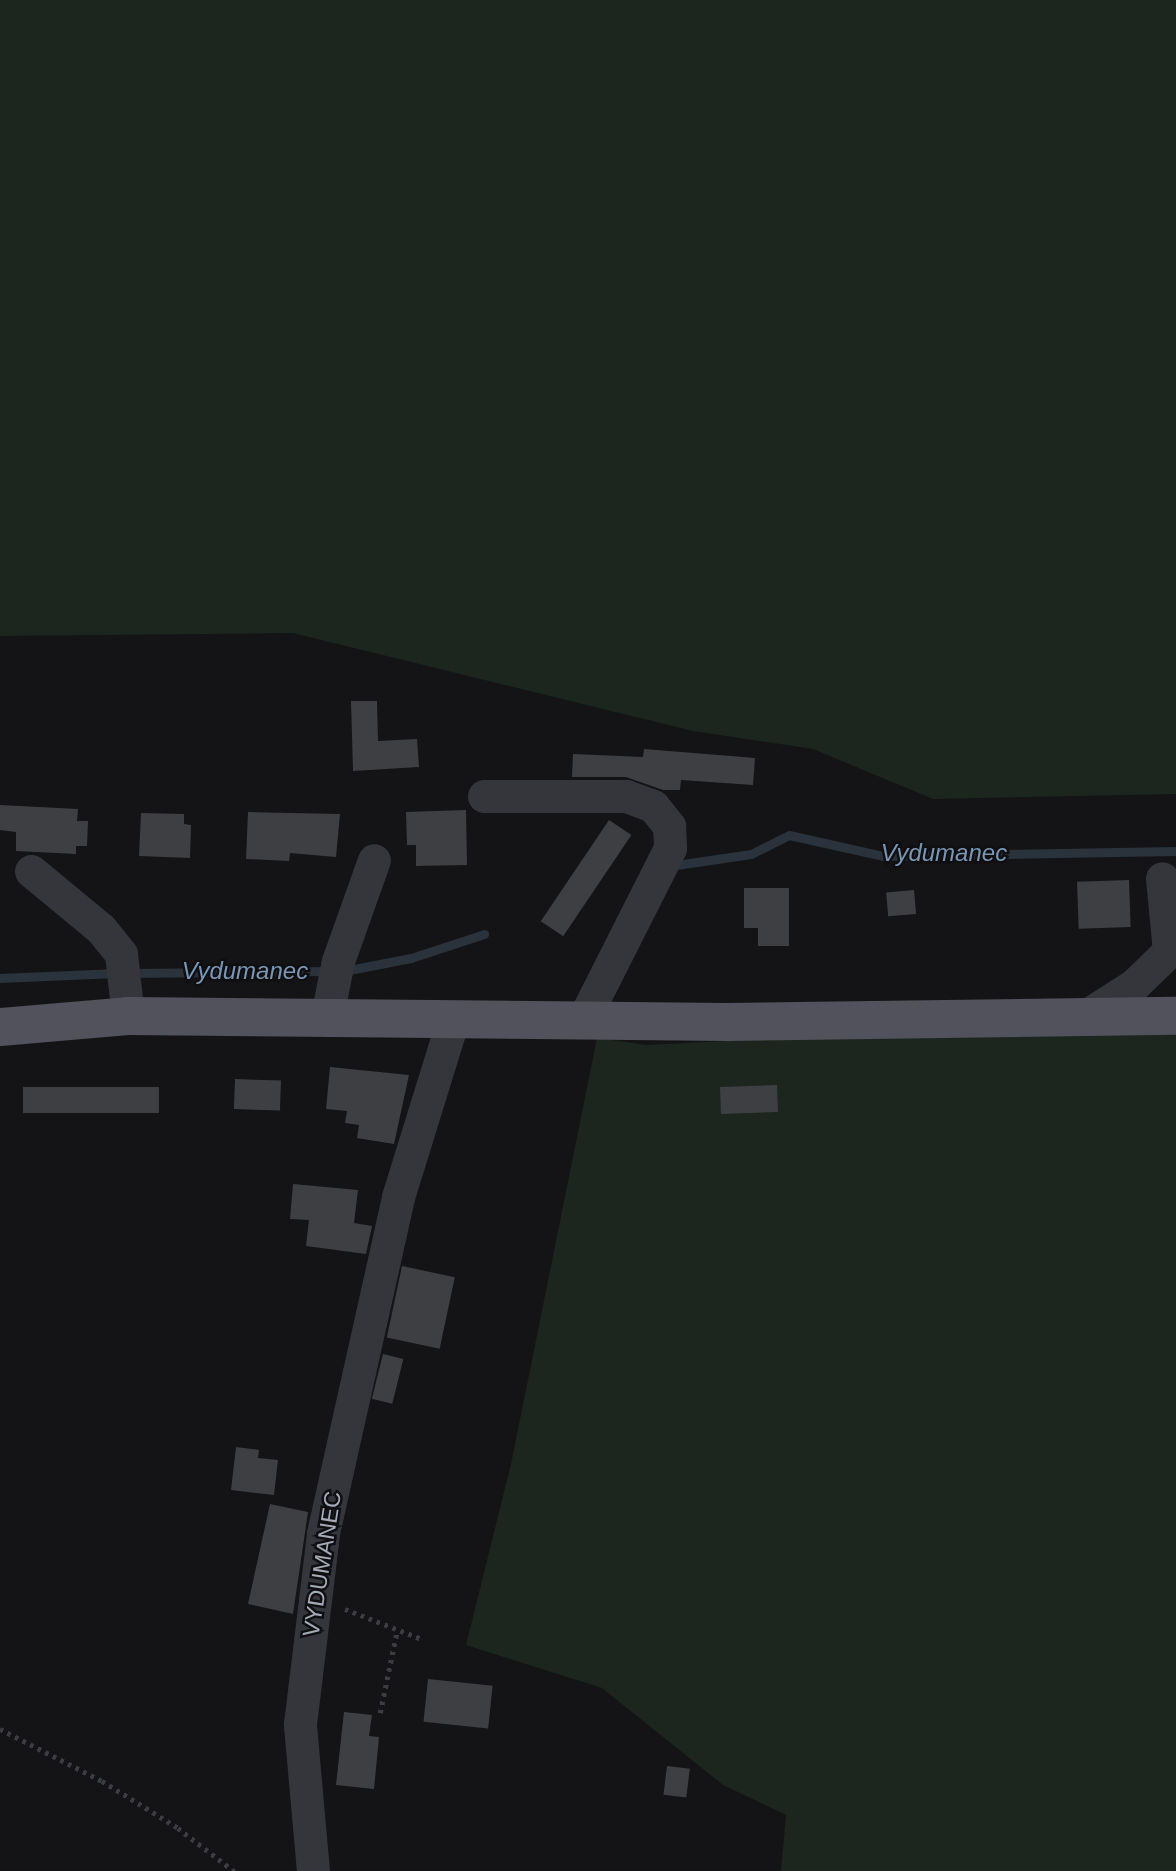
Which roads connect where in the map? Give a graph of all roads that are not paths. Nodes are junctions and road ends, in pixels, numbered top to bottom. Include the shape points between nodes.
1 (484, 796) dead end
2 (374, 860) dead end
3 (31, 871) dead end
4 (1162, 878) dead end
5 (126, 985) junction
6 (332, 989) junction
7 (1176, 1016) edge
8 (1083, 1017) junction
9 (453, 1019) junction
10 (582, 1022) junction
11 (0, 1027) edge
12 (313, 1871) edge

1 - 10 street via 626,796 653,806 669,826 670,848
2 - 6 street
3 - 5 street via 101,929
4 - 8 street via 1169,951 1134,985
5 - 6 main road
5 - 11 main road
6 - 9 main road
7 - 8 main road
8 - 10 main road
9 - 10 main road
9 - 12 street, VYDUMANEC via 398,1197 317,1582 300,1724

